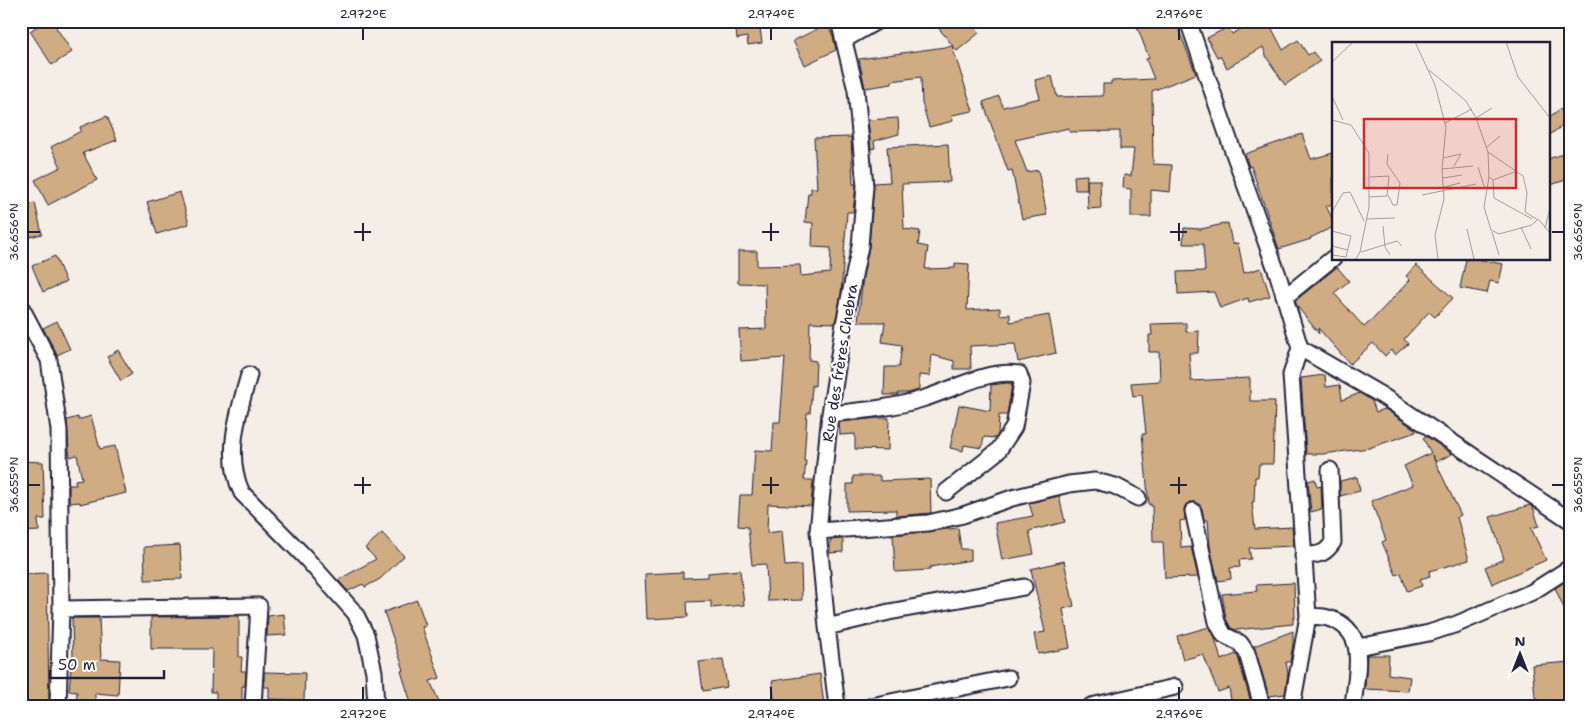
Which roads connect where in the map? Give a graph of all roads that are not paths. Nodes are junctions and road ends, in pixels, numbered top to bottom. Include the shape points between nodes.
1 (839, 21) edge
2 (877, 21) edge
3 (1188, 21) edge
4 (844, 40) junction
5 (1332, 259) edge
6 (1285, 297) junction
7 (21, 307) edge
8 (1300, 348) junction
9 (249, 375) dead end
10 (830, 414) junction
11 (1330, 470) dead end
12 (946, 492) dead end
13 (1138, 498) dead end
14 (1193, 511) dead end
15 (1571, 521) edge
16 (818, 531) junction
17 (1303, 556) junction
18 (1571, 568) edge
19 (1024, 587) dead end
20 (61, 609) junction
21 (1308, 616) junction
22 (827, 627) junction
23 (1358, 647) junction
24 (1008, 678) dead end
25 (1175, 687) dead end
26 (58, 706) edge
27 (253, 706) edge
28 (376, 706) edge
29 (837, 706) edge
30 (871, 706) edge
31 (1091, 706) edge
32 (1262, 706) edge
33 (1292, 706) edge
34 (1353, 706) edge

1 - 4 street, Rue des frères Chebra
2 - 4 street
3 - 6 street
4 - 10 street, Rue des frères Chebra via 856,90 865,186 860,246
5 - 6 street
6 - 8 street
7 - 20 street via 49,360 59,430
8 - 15 street via 1381,395
8 - 17 street via 1291,375
9 - 28 street via 232,455 236,480 242,493 355,613 366,635 374,672
10 - 12 street via 920,400 986,376 1005,372 1018,374 1022,384 1014,427 998,451
10 - 16 street, Rue des frères Chebra
11 - 17 street via 1333,542 1323,554
13 - 16 street via 1115,486 1095,481 1068,484 928,523
14 - 32 street via 1217,622 1224,635 1240,643 1247,653
16 - 22 street, Rue des frères Chebra
17 - 21 street
18 - 23 street via 1532,592 1457,624 1430,633
19 - 22 street
20 - 26 street
20 - 27 street via 259,606
21 - 23 street via 1327,618 1343,625
21 - 33 street
22 - 29 street, Rue des frères Chebra
23 - 34 street
24 - 30 street
25 - 31 street

